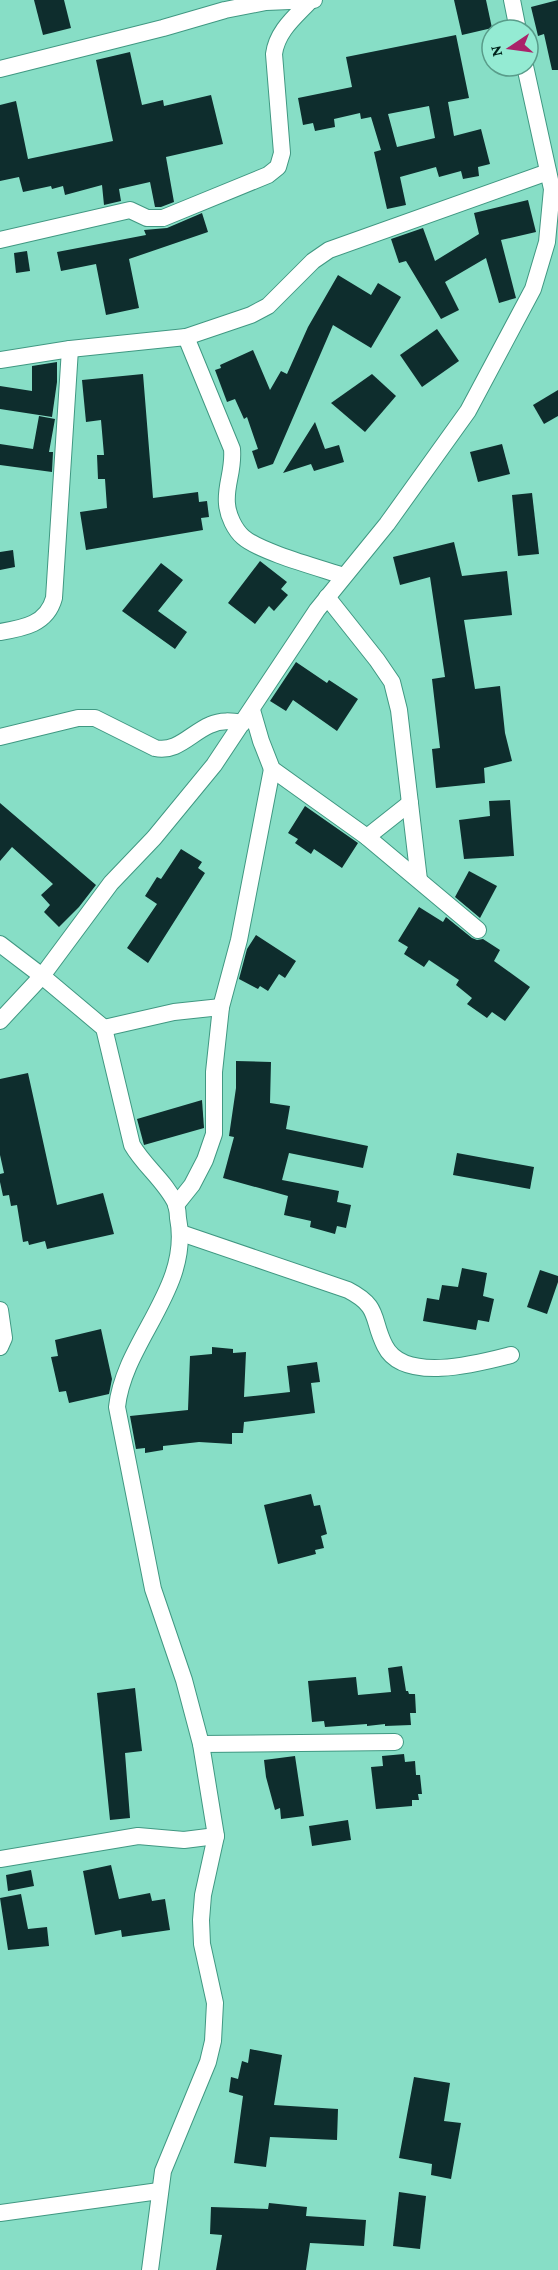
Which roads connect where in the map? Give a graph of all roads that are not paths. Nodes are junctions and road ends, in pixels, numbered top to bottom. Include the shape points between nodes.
1 (312, 0) edge
2 (512, 0) edge
3 (516, 18) edge
4 (0, 69) edge
5 (528, 78) edge
6 (548, 172) junction
7 (555, 188) edge
8 (0, 240) edge
9 (186, 337) junction
10 (70, 349) junction
11 (0, 360) edge
12 (344, 576) junction
13 (327, 597) junction
14 (0, 632) edge
15 (247, 716) junction
16 (0, 737) edge
17 (273, 769) junction
18 (410, 803) junction
19 (367, 837) junction
20 (419, 880) junction
21 (478, 930) dead end
22 (0, 944) edge
23 (42, 976) junction
24 (221, 1007) junction
25 (0, 1021) edge
26 (104, 1028) junction
27 (176, 1205) junction
28 (181, 1233) junction
29 (0, 1310) edge
30 (0, 1347) edge
31 (511, 1355) dead end
32 (395, 1742) dead end
33 (201, 1744) junction
34 (216, 1836) junction
35 (0, 1859) edge
36 (159, 2191) junction
37 (0, 2213) edge
38 (150, 2270) edge

1 - 4 street via 266,2 225,10
1 - 8 street via 275,43 282,153 278,167 268,175 163,218 147,218 130,210
2 - 3 street
5 - 6 street
6 - 7 street
6 - 9 street via 329,250 268,306
7 - 12 street via 547,242 533,289 513,330 468,411 387,524
9 - 10 street
9 - 12 street via 231,449 233,464 227,505 236,529 253,544
10 - 11 street
10 - 14 street via 51,611 40,621
12 - 13 street
13 - 15 street
13 - 18 street via 392,682
15 - 16 street via 209,725 177,746 162,750 90,717
15 - 17 street
15 - 23 street via 214,765 111,883
17 - 19 street
17 - 24 street via 239,940
18 - 19 street
18 - 20 street
19 - 20 street
20 - 21 street
22 - 23 street
23 - 25 street
23 - 26 street
24 - 26 street via 174,1012
24 - 27 street via 214,1072 214,1134 192,1185
26 - 27 street via 132,1145
27 - 28 street
28 - 31 street via 361,1297 370,1305 384,1346 393,1357 406,1362 425,1368 447,1368 472,1366
28 - 33 street via 171,1282 123,1378 117,1407 153,1589
29 - 30 street via 4,1338
32 - 33 street
33 - 34 street
34 - 35 street via 184,1840 138,1836
34 - 36 street via 201,1920 202,1944 215,2003 213,2041 163,2171
36 - 37 street
36 - 38 street

